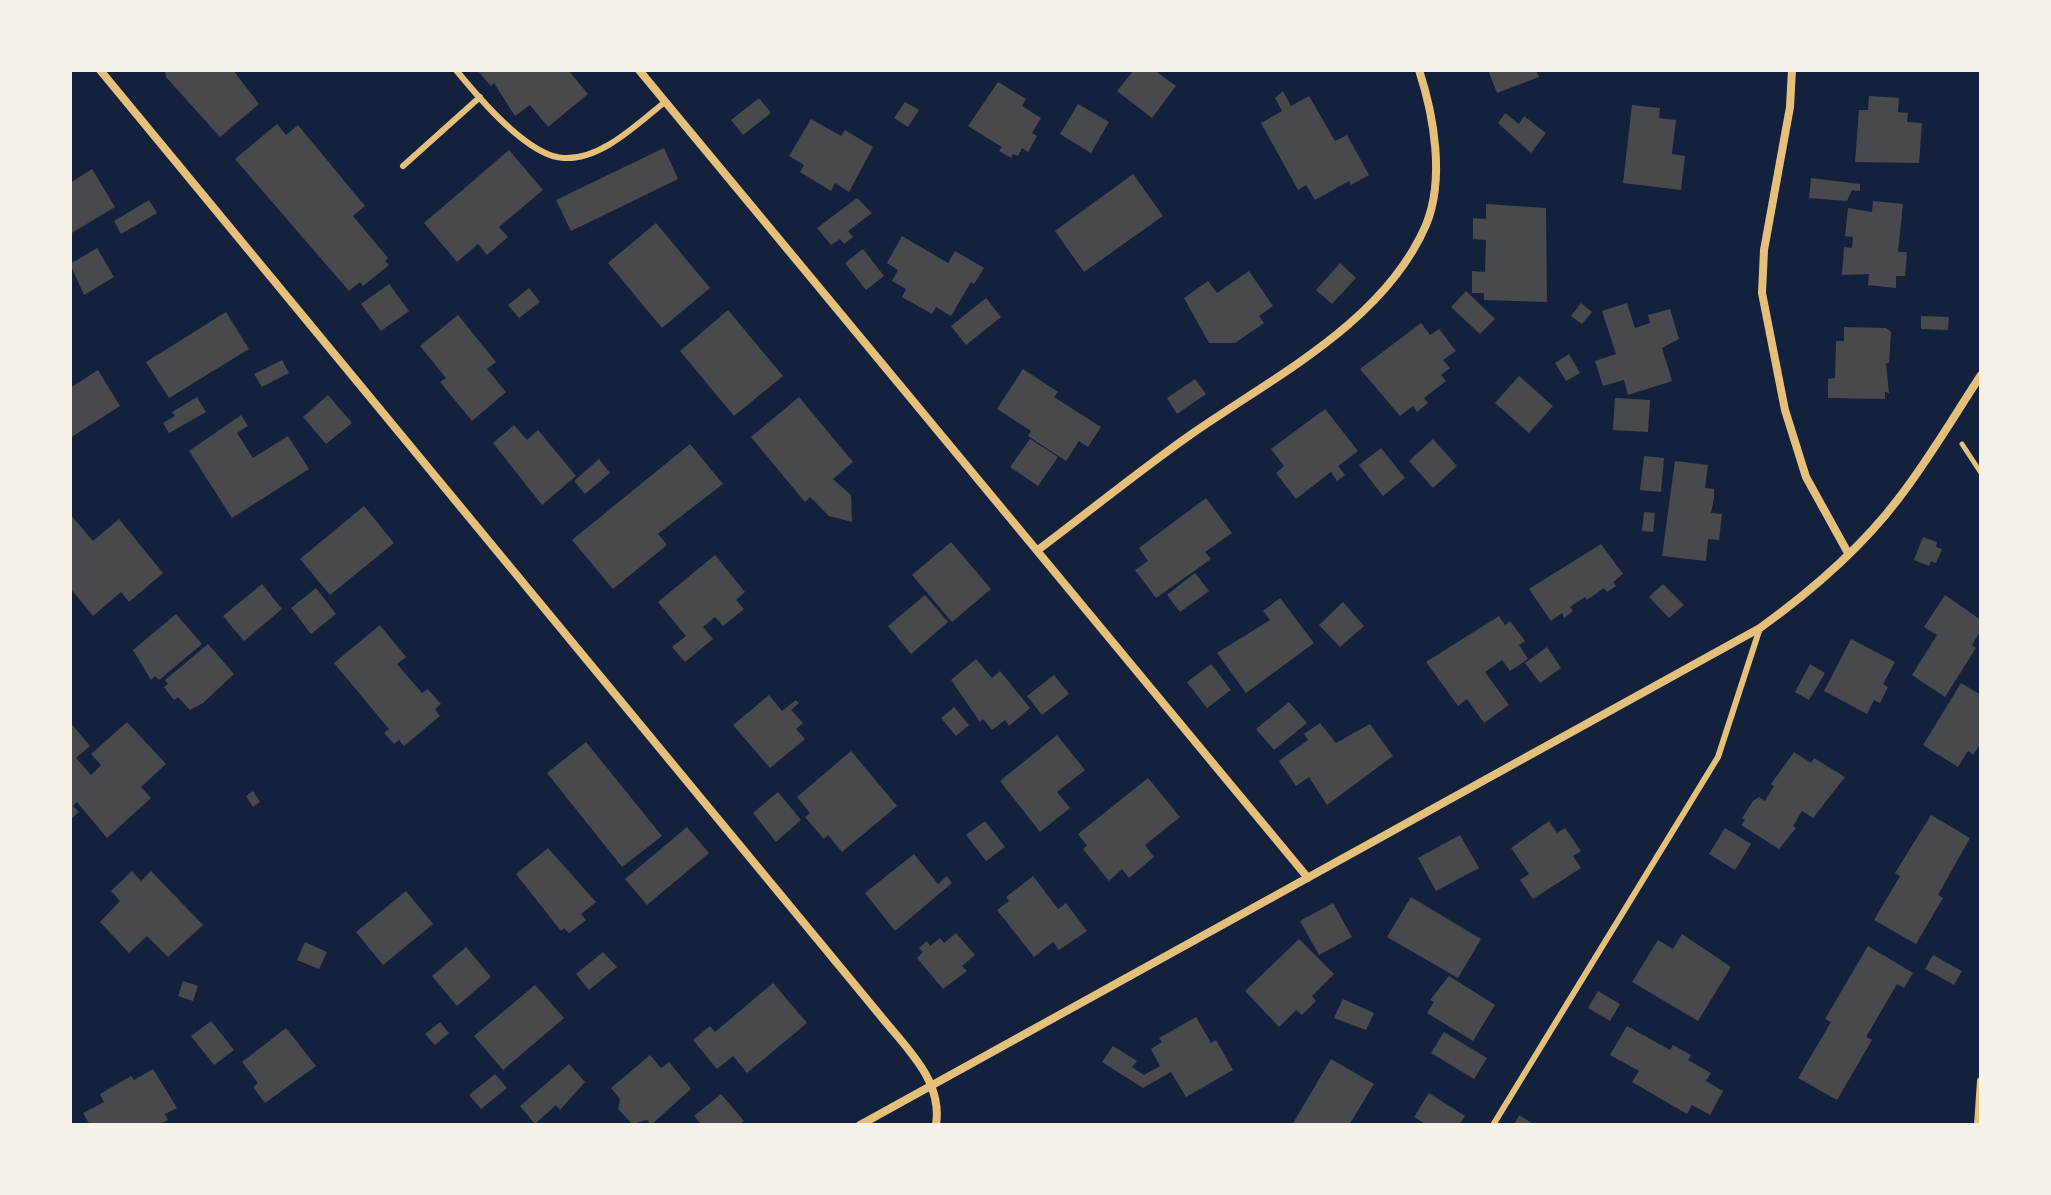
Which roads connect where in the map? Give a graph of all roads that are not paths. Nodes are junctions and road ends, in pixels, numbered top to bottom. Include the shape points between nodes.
1 (100, 70) edge
2 (456, 70) edge
3 (639, 70) edge
4 (1419, 70) edge
5 (1792, 70) edge
6 (480, 97) junction
7 (665, 102) junction
8 (403, 166) dead end
9 (1981, 375) edge
10 (1038, 550) junction
11 (1848, 553) junction
12 (1760, 628) junction
13 (1308, 878) junction
14 (1981, 1081) edge
15 (934, 1085) junction
16 (860, 1125) edge
17 (936, 1125) edge
18 (1493, 1125) edge
19 (1978, 1125) edge

1 - 15 street
2 - 6 lane
3 - 7 street
4 - 10 street via 1434,132 1433,197 1426,225 1395,274 1340,331
5 - 11 street via 1762,293 1785,410 1806,477
6 - 7 lane via 508,127 546,154 564,158 599,149
6 - 8 lane
7 - 10 street
9 - 11 street via 1899,499
10 - 13 street
11 - 12 street
12 - 13 street
12 - 18 lane via 1718,757
13 - 15 street
14 - 19 street
15 - 16 street
15 - 17 street via 939,1104

